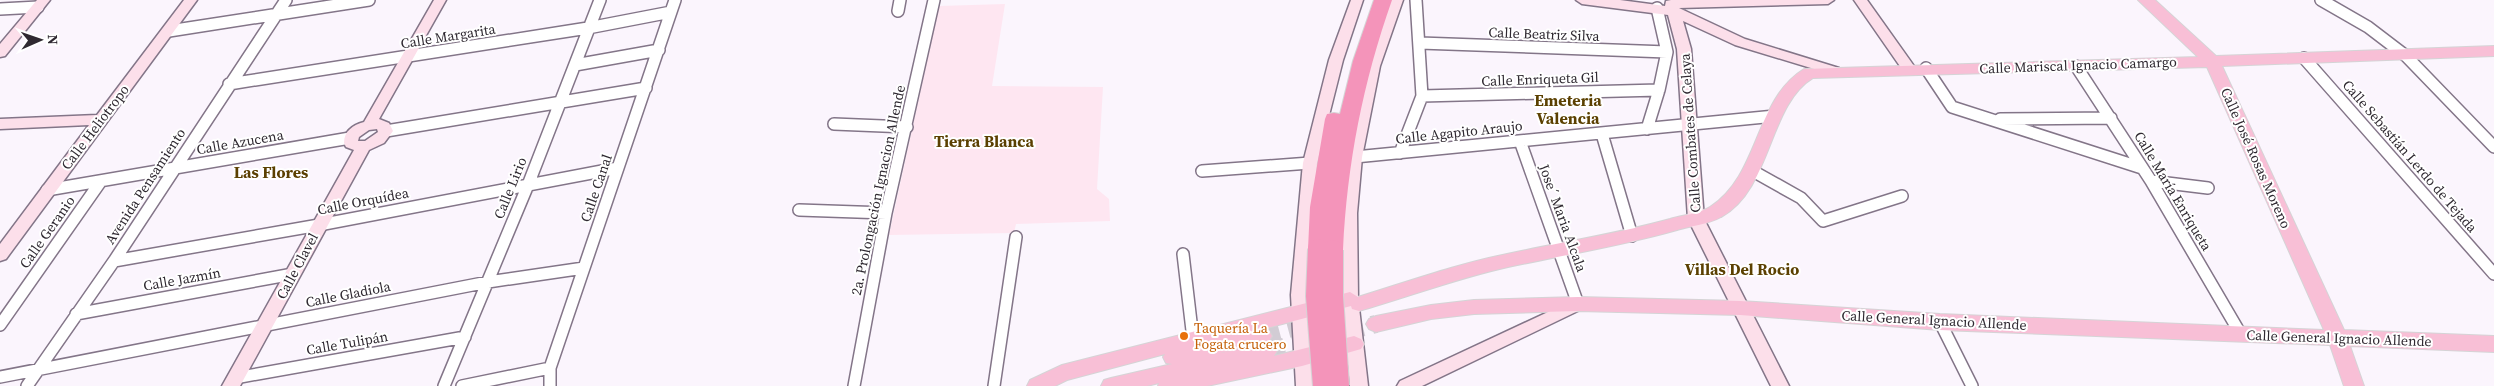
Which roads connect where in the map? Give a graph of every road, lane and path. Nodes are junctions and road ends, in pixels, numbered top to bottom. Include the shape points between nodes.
1 (191, 0) edge
2 (286, 0) edge
3 (369, 0) edge
4 (440, 0) edge
5 (600, 0) edge
6 (675, 0) edge
7 (900, 0) edge
8 (934, 0) edge
9 (1357, 0) edge
10 (1370, 0) edge
11 (1383, 0) edge
12 (1397, 0) edge
13 (1416, 0) edge
14 (1582, 0) edge
15 (1828, 0) edge
16 (1860, 0) edge
17 (2146, 0) edge
18 (2321, 0) edge
19 (41, 4) edge
20 (1671, 5) edge
21 (1657, 8) junction
22 (0, 9) edge
23 (898, 11) dead end
24 (671, 12) junction
25 (276, 14) junction
26 (588, 28) junction
27 (169, 31) junction
28 (1420, 43) junction
29 (659, 50) junction
30 (2494, 51) edge
31 (1667, 52) junction
32 (0, 53) edge
33 (2406, 56) junction
34 (409, 57) junction
35 (2304, 58) junction
36 (2212, 61) junction
37 (575, 64) junction
38 (2076, 66) junction
39 (1926, 68) junction
40 (1909, 69) junction
41 (1834, 71) junction
42 (229, 84) junction
43 (646, 88) junction
44 (1660, 90) junction
45 (1422, 96) junction
46 (560, 101) junction
47 (1775, 116) junction
48 (2111, 118) junction
49 (1990, 119) junction
50 (101, 120) junction
51 (0, 124) edge
52 (834, 124) dead end
53 (369, 125) junction
54 (1690, 125) junction
55 (907, 127) junction
56 (1647, 129) junction
57 (386, 131) junction
58 (1602, 134) junction
59 (1520, 141) junction
60 (357, 142) junction
61 (2494, 147) edge
62 (1400, 153) junction
63 (1355, 157) junction
64 (1310, 163) junction
65 (174, 168) junction
66 (618, 168) junction
67 (2142, 168) junction
68 (1751, 170) junction
69 (1202, 171) dead end
70 (101, 181) junction
71 (2152, 181) junction
72 (528, 185) junction
73 (2208, 188) dead end
74 (47, 190) junction
75 (1902, 196) dead end
76 (799, 210) dead end
77 (886, 213) junction
78 (1696, 219) junction
79 (319, 225) junction
80 (1632, 236) junction
81 (1016, 237) dead end
82 (1559, 249) junction
83 (1183, 254) dead end
84 (0, 255) edge
85 (114, 261) junction
86 (584, 268) junction
87 (293, 274) junction
88 (2494, 274) edge
89 (488, 282) junction
90 (1355, 302) junction
91 (1578, 304) junction
92 (1740, 308) junction
93 (1299, 311) junction
94 (76, 314) junction
95 (1940, 322) junction
96 (1376, 324) tunnel mouth
97 (0, 325) edge
98 (266, 326) junction
99 (2240, 333) junction
100 (465, 337) junction
101 (2337, 337) junction
102 (1193, 340) junction
103 (1354, 344) junction
104 (2494, 344) edge
105 (1302, 358) junction
106 (550, 368) junction
107 (38, 369) junction
108 (0, 377) edge
109 (233, 382) edge
110 (27, 386) edge
111 (444, 386) edge
112 (462, 386) edge
113 (550, 386) edge
114 (854, 386) edge
115 (994, 386) edge
116 (1037, 386) edge
117 (1047, 386) edge
118 (1111, 386) edge
119 (1168, 386) edge
120 (1304, 386) edge
121 (1322, 386) edge
122 (1339, 386) edge
123 (1359, 386) edge
124 (1406, 386) edge
125 (1780, 386) edge
126 (1972, 386) edge
127 (2354, 386) edge

1 - 27 street, Calle Heliotropo
2 - 25 street, Avenida Pensamiento
3 - 25 street
4 - 34 street
5 - 26 street, Calle Lirio
6 - 24 street, Calle Canal
7 - 23 street
8 - 55 street, 2a. Prolongación Ignacion Allende
9 - 64 street via 1336,60
10 - 121 highway, bridge via 1348,62 1336,109 1320,207 1316,296
11 - 122 highway, bridge via 1348,112 1334,209 1333,296
12 - 63 street via 1373,66
13 - 28 street
14 - 21 street
15 - 20 street
16 - 40 street
17 - 36 main road, Calle José Rosas Moreno
18 - 33 street via 2368,27
19 - 22 street
19 - 32 street
20 - 21 street
20 - 41 street, Calle Mariscal Ignacio Camargo via 1740,42
20 - 54 street, Calle Combates de Celaya via 1684,49
21 - 31 street
24 - 26 street, Calle Margarita
24 - 29 street, Calle Canal
25 - 27 street
25 - 42 street, Avenida Pensamiento
26 - 34 street, Calle Margarita
26 - 37 street, Calle Lirio
27 - 50 street, Calle Heliotropo
28 - 31 street, Calle Beatriz Silva
28 - 45 street
29 - 37 street
29 - 43 street, Calle Canal
30 - 33 main road, Calle Mariscal Ignacio Camargo
31 - 44 street
33 - 35 main road, Calle Mariscal Ignacio Camargo
33 - 61 street
34 - 42 street, Calle Margarita
34 - 53 street
35 - 36 main road, Calle Mariscal Ignacio Camargo
35 - 88 street, Calle Sebastián Lerdo de Tejada
36 - 38 main road, Calle Mariscal Ignacio Camargo
36 - 101 main road, Calle José Rosas Moreno
37 - 46 street, Calle Lirio
38 - 39 main road, Calle Mariscal Ignacio Camargo
38 - 48 street, Calle María Enriqueta
39 - 40 main road, Calle Mariscal Ignacio Camargo
39 - 49 street via 1952,107
40 - 41 main road, Calle Mariscal Ignacio Camargo
41 - 47 main road via 1800,76
42 - 65 street, Avenida Pensamiento
43 - 46 street
43 - 66 street, Calle Canal
44 - 45 street, Calle Enriqueta Gil
44 - 56 street
45 - 62 street
46 - 57 street
46 - 72 street, Calle Lirio
47 - 54 street, Calle Agapito Araujo
47 - 68 main road
48 - 49 street
48 - 67 street, Calle María Enriqueta
49 - 67 street
50 - 51 street
50 - 74 street, Calle Heliotropo
52 - 55 street
53 - 57 street via 384,126
53 - 60 street via 354,133
54 - 56 street, Calle Agapito Araujo
54 - 78 street, Calle Combates de Celaya
55 - 77 street, 2a. Prolongación Ignacion Allende
56 - 58 street, Calle Agapito Araujo
57 - 60 street via 374,144
58 - 59 street, Calle Agapito Araujo
58 - 80 street
59 - 62 street, Calle Agapito Araujo
59 - 82 street, Jose´ Maria Alcala
60 - 65 street, Calle Azucena
60 - 79 street, Calle Clavel
62 - 63 street, Calle Agapito Araujo
63 - 90 street via 1349,213
64 - 69 street
64 - 93 street
65 - 70 street, Calle Azucena
65 - 85 street, Avenida Pensamiento
66 - 72 street, Calle Orquídea
66 - 86 street, Calle Canal
67 - 71 street, Calle María Enriqueta
68 - 75 street via 1801,198 1823,222
68 - 78 main road via 1723,206
70 - 74 street, Calle Azucena
70 - 97 street, Calle Geranio
71 - 73 street
71 - 99 street, Calle María Enriqueta
72 - 79 street, Calle Orquídea
72 - 89 street, Calle Lirio
74 - 84 street, Calle Heliotropo
76 - 77 street
77 - 114 street, 2a. Prolongación Ignacion Allende
78 - 80 main road
78 - 92 street, Calle Combates de Celaya
79 - 85 street, Calle Orquídea
79 - 87 street, Calle Clavel
80 - 82 main road
81 - 115 street
82 - 90 main road
82 - 91 street, Jose´ Maria Alcala
83 - 102 street
85 - 94 street, Avenida Pensamiento
86 - 89 street, Calle Gladiola
86 - 106 street, Calle Canal
87 - 94 street, Calle Jazmín
87 - 98 street, Calle Clavel
89 - 98 street, Calle Gladiola
89 - 100 street, Calle Lirio
90 - 93 main road
90 - 103 street
91 - 92 main road, Calle General Ignacio Allende
91 - 96 main road, Calle General Ignacio Allende via 1474,307
91 - 124 street
92 - 95 main road, Calle General Ignacio Allende
92 - 125 street, Calle Combates de Celaya
93 - 102 main road
93 - 105 street
94 - 107 street, Avenida Pensamiento
95 - 99 main road, Calle General Ignacio Allende
95 - 126 street
98 - 107 street, Calle Gladiola
98 - 109 street, Calle Clavel
99 - 101 main road, Calle General Ignacio Allende
100 - 109 street, Calle Tulipán
100 - 111 street, Calle Lirio
101 - 104 main road, Calle General Ignacio Allende
101 - 127 main road, Calle José Rosas Moreno
102 - 116 main road via 1062,373
103 - 105 main road
103 - 123 street
105 - 119 main road
105 - 120 street
106 - 112 street
106 - 113 street, Calle Canal
107 - 108 street, Calle Gladiola
107 - 110 street, Avenida Pensamiento
117 - 118 main road via 1265,343

